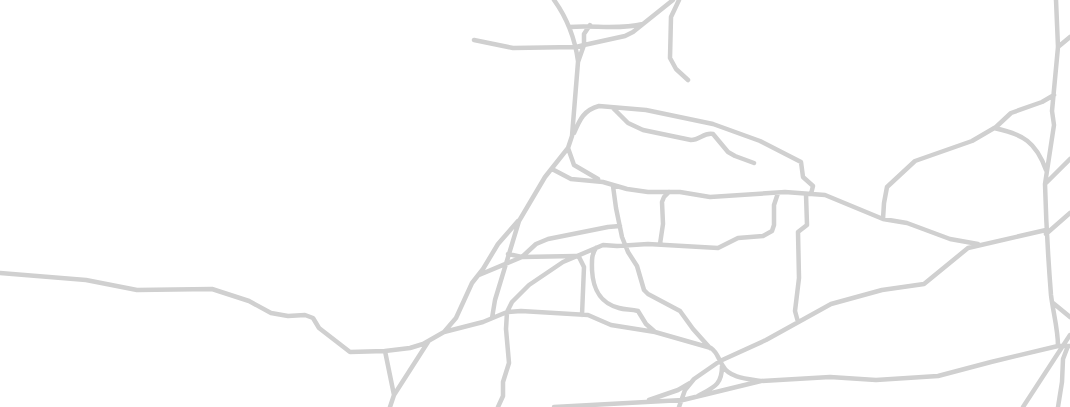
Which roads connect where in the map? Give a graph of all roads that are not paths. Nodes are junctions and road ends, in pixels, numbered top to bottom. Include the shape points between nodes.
1 (554, 0) edge
2 (673, 0) edge
3 (679, 0) edge
4 (1056, 0) edge
5 (645, 24) junction
6 (590, 26) junction
7 (569, 27) junction
8 (1070, 37) edge
9 (474, 40) dead end
10 (584, 45) junction
11 (576, 46) junction
12 (1058, 47) junction
13 (578, 62) junction
14 (688, 80) dead end
15 (1054, 95) junction
16 (1048, 99) junction
17 (613, 108) junction
18 (1052, 116) junction
19 (994, 128) junction
20 (572, 136) junction
21 (568, 148) junction
22 (1070, 159) edge
23 (754, 163) dead end
24 (552, 169) junction
25 (1046, 172) junction
26 (603, 182) junction
27 (1046, 184) junction
28 (613, 186) junction
29 (669, 192) junction
30 (778, 193) junction
31 (809, 194) junction
32 (1070, 212) edge
33 (883, 219) junction
34 (519, 220) junction
35 (620, 226) junction
36 (1046, 232) junction
37 (660, 244) junction
38 (978, 244) junction
39 (625, 246) junction
40 (597, 247) junction
41 (508, 254) junction
42 (576, 256) junction
43 (522, 257) junction
44 (505, 265) junction
45 (0, 273) edge
46 (479, 275) junction
47 (1053, 303) junction
48 (507, 312) junction
49 (582, 315) junction
50 (1070, 317) edge
51 (492, 318) junction
52 (798, 322) junction
53 (444, 332) junction
54 (655, 332) junction
55 (1070, 335) edge
56 (429, 340) junction
57 (1060, 346) junction
58 (1069, 346) edge
59 (711, 348) junction
60 (385, 351) junction
61 (721, 363) junction
62 (693, 381) junction
63 (761, 381) junction
64 (394, 395) junction
65 (695, 398) junction
66 (683, 400) junction
67 (644, 401) junction
68 (633, 402) junction
69 (390, 407) edge
70 (498, 407) edge
71 (554, 407) edge
72 (630, 407) edge
73 (679, 407) edge
74 (1023, 407) edge
75 (1058, 407) edge

1 - 7 street
2 - 5 street
3 - 14 street via 671,17 670,58 676,69
4 - 12 street
5 - 6 street via 625,28
5 - 10 street via 625,36
6 - 7 street
6 - 10 street via 584,34
7 - 11 street
8 - 12 street
9 - 11 street via 513,48
10 - 11 street
10 - 13 street
11 - 13 street
12 - 15 street
13 - 20 street
15 - 16 street
15 - 18 street
16 - 18 street
16 - 19 street via 1011,113
17 - 20 street via 599,106 589,110 581,118
17 - 23 street via 628,122 655,134 691,140 713,134 728,152
17 - 31 street via 667,113 712,124 760,141 801,162 803,177 813,186
18 - 25 street via 1054,128
19 - 25 street via 1032,144 1040,155
19 - 33 street via 970,142 915,161 887,187
20 - 21 street
21 - 24 street
21 - 26 street via 574,165
22 - 27 street
24 - 26 street via 571,179
24 - 34 street
25 - 27 street
26 - 28 street
27 - 36 street
28 - 29 street via 637,191
28 - 35 street
29 - 30 street via 710,197
29 - 37 street via 662,202 663,224
30 - 31 street
30 - 37 street via 774,205 772,231 763,236 738,238 718,248
31 - 33 street via 830,196
31 - 52 street via 807,225 798,235 799,278 795,311
32 - 36 street
33 - 38 street via 907,223 950,239
34 - 41 street
34 - 46 street via 498,244
35 - 39 street
35 - 43 street via 548,239 536,244
36 - 38 street
36 - 47 street
37 - 39 street
38 - 52 street via 963,250 924,284 882,290 836,302
39 - 40 street
39 - 59 street via 637,266 646,292 680,310
40 - 42 street
40 - 54 street via 593,253 592,264 598,296 617,308 638,311
41 - 43 street
41 - 44 street
42 - 43 street
42 - 48 street via 529,284 512,302
42 - 49 street via 581,259 584,267
43 - 44 street
44 - 46 street
44 - 51 street
45 - 60 street via 86,280 137,290 212,289 249,301 271,313 305,315 313,318 319,328 350,352
46 - 53 street via 469,289 456,318
47 - 50 street
47 - 57 street
48 - 49 street via 539,311
48 - 51 street
48 - 70 street via 509,363 503,382 503,396
49 - 54 street via 619,327
51 - 53 street
52 - 61 street
53 - 56 street
54 - 59 street
55 - 57 street
56 - 60 street via 410,348
56 - 64 street
57 - 58 street
57 - 63 street via 938,376 876,380 830,377
57 - 74 street
58 - 75 street via 1063,359
59 - 61 street via 717,353
60 - 64 street
61 - 62 street
61 - 63 street via 724,369 741,378
61 - 65 street via 719,383
62 - 66 street via 685,390
62 - 67 street via 678,390
63 - 65 street
64 - 69 street
65 - 66 street
66 - 67 street
66 - 73 street
67 - 68 street
68 - 71 street
68 - 72 street

